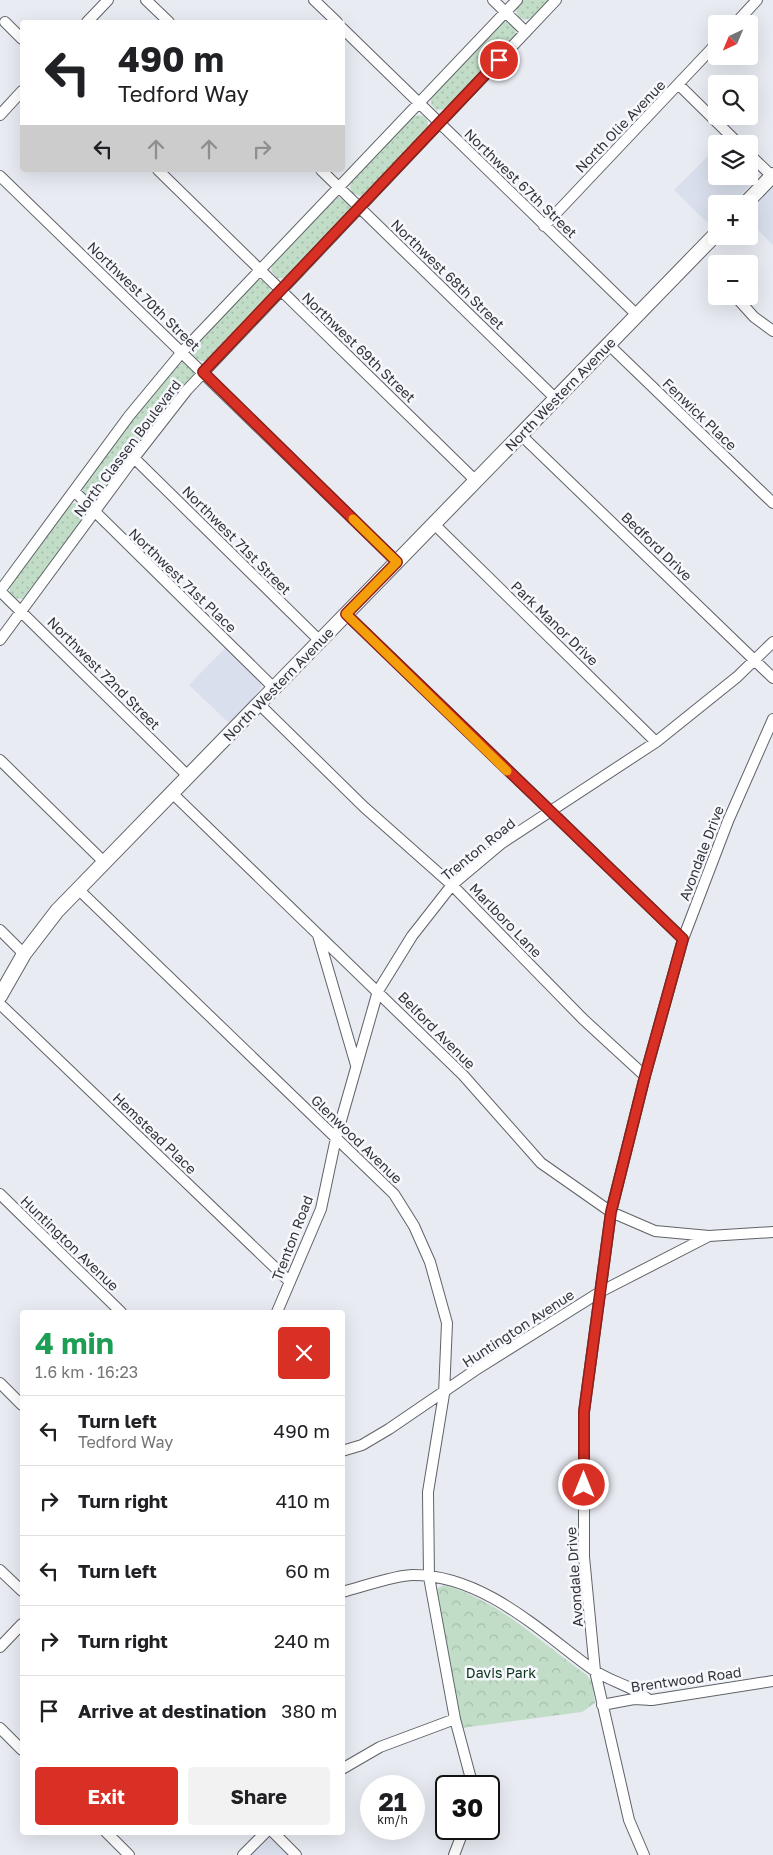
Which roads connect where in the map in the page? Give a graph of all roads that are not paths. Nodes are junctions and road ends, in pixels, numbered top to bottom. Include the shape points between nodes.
1 (108, 0) edge
2 (146, 0) edge
3 (314, 0) edge
4 (493, 0) edge
5 (517, 0) edge
6 (556, 0) edge
7 (757, 0) edge
8 (506, 12) junction
9 (743, 15) edge
10 (89, 20) edge
11 (167, 20) edge
12 (335, 20) edge
13 (5, 22) dead end
14 (345, 31) edge
15 (526, 32) junction
16 (20, 37) edge
17 (708, 53) edge
18 (679, 84) junction
19 (20, 93) edge
20 (420, 102) junction
21 (0, 115) edge
22 (440, 123) junction
23 (729, 135) edge
24 (758, 163) edge
25 (160, 172) edge
26 (323, 172) edge
27 (0, 176) edge
28 (772, 176) edge
29 (339, 188) junction
30 (754, 195) edge
31 (360, 207) junction
32 (544, 226) junction
33 (708, 242) edge
34 (260, 269) junction
35 (281, 290) junction
36 (743, 305) edge
37 (637, 315) junction
38 (773, 331) edge
39 (608, 344) junction
40 (182, 352) junction
41 (203, 372) junction
42 (556, 399) junction
43 (521, 435) junction
44 (134, 458) junction
45 (476, 481) junction
46 (74, 491) junction
47 (773, 503) edge
48 (94, 512) junction
49 (434, 524) junction
50 (397, 562) junction
51 (0, 591) edge
52 (22, 611) junction
53 (346, 614) junction
54 (0, 640) edge
55 (320, 642) junction
56 (773, 642) edge
57 (755, 660) junction
58 (773, 678) edge
59 (274, 688) junction
60 (259, 704) junction
61 (773, 719) edge
62 (656, 742) junction
63 (0, 760) edge
64 (188, 776) junction
65 (172, 793) junction
66 (549, 812) junction
67 (104, 862) junction
68 (452, 885) junction
69 (78, 889) junction
70 (0, 930) edge
71 (317, 932) junction
72 (683, 939) junction
73 (24, 954) junction
74 (0, 974) edge
75 (378, 991) junction
76 (0, 996) edge
77 (0, 1004) edge
78 (357, 1066) junction
79 (645, 1076) junction
80 (336, 1138) junction
81 (0, 1194) edge
82 (611, 1212) junction
83 (773, 1232) edge
84 (709, 1236) junction
85 (290, 1282) junction
86 (600, 1292) junction
87 (119, 1310) edge
88 (278, 1310) edge
89 (0, 1383) edge
90 (444, 1394) junction
91 (20, 1403) edge
92 (345, 1450) edge
93 (0, 1570) edge
94 (430, 1577) junction
95 (20, 1589) edge
96 (345, 1591) edge
97 (20, 1626) edge
98 (0, 1646) edge
99 (595, 1671) junction
100 (773, 1680) edge
101 (649, 1700) junction
102 (602, 1705) junction
103 (455, 1719) junction
104 (0, 1728) edge
105 (20, 1748) edge
106 (345, 1767) edge
107 (470, 1775) edge
108 (109, 1835) edge
109 (263, 1835) edge
110 (276, 1835) edge
111 (460, 1840) edge
112 (129, 1855) edge
113 (243, 1855) edge
114 (296, 1855) edge
115 (454, 1855) edge
116 (644, 1855) edge

1 - 10 street
2 - 11 street
3 - 12 street
4 - 8 street
5 - 8 street, North Classen Boulevard
6 - 15 street, North Classen Boulevard
7 - 9 street
8 - 15 street
8 - 20 street, North Classen Boulevard
13 - 16 street
14 - 20 street, Northwest 67th Street
15 - 22 street, North Classen Boulevard
17 - 18 street, North Olie Avenue
18 - 23 street
18 - 32 street, North Olie Avenue
19 - 21 street
20 - 22 street, Northwest 67th Street
20 - 29 street, North Classen Boulevard
22 - 31 street, North Classen Boulevard
22 - 32 street, Northwest 67th Street
24 - 28 street
25 - 34 street, Northwest 69th Street
26 - 29 street, Northwest 68th Street
27 - 40 street, Northwest 70th Street
28 - 30 main road
29 - 31 street, Northwest 68th Street
29 - 34 street, North Classen Boulevard
31 - 35 street, North Classen Boulevard
31 - 42 street, Northwest 68th Street
32 - 37 street, Northwest 67th Street
33 - 37 main road, North Western Avenue
34 - 35 street, Northwest 69th Street
34 - 40 street, North Classen Boulevard
35 - 41 street, North Classen Boulevard
35 - 45 street, Northwest 69th Street
36 - 38 street
37 - 39 main road, North Western Avenue
39 - 42 main road, North Western Avenue
39 - 47 street, Fenwick Place
40 - 41 street, Northwest 70th Street
40 - 46 street, North Classen Boulevard via 134,409
41 - 44 street, North Classen Boulevard
41 - 50 street, Northwest 70th Street
42 - 43 main road, North Western Avenue
43 - 45 main road, North Western Avenue
43 - 57 street, Bedford Drive
44 - 48 street, North Classen Boulevard
44 - 55 street, Northwest 71st Street
45 - 49 main road, North Western Avenue
46 - 48 street, Northwest 71st Place
46 - 51 street, North Classen Boulevard
48 - 52 street, North Classen Boulevard
48 - 59 street, Northwest 71st Place
49 - 50 main road, North Western Avenue
49 - 62 street, Park Manor Drive
50 - 53 main road, North Western Avenue
51 - 52 street, Northwest 72nd Street
52 - 54 street, North Classen Boulevard
52 - 64 street, Northwest 72nd Street
53 - 55 main road, North Western Avenue
53 - 66 street
55 - 59 main road, North Western Avenue
56 - 57 street, Trenton Road
57 - 58 street, Bedford Drive
57 - 62 street, Trenton Road
59 - 60 main road, North Western Avenue
60 - 64 main road, North Western Avenue
60 - 68 street, Marlboro Lane via 364,807
61 - 72 street, Avondale Drive via 728,821
62 - 66 street, Trenton Road
63 - 67 street
64 - 65 main road, North Western Avenue
65 - 67 main road, North Western Avenue
65 - 71 street, Belford Avenue
66 - 68 street, Trenton Road via 502,843
66 - 72 street
67 - 69 main road, North Western Avenue
68 - 75 street, Trenton Road via 412,936
68 - 79 street, Marlboro Lane
69 - 73 main road, North Western Avenue
69 - 80 street, Glenwood Avenue
70 - 73 street
71 - 75 street, Belford Avenue
71 - 78 street
72 - 79 street, Avondale Drive
73 - 74 main road
73 - 76 main road, North Western Avenue
75 - 78 street, Trenton Road
75 - 82 street, Belford Avenue via 463,1075 541,1163
77 - 85 street, Hemstead Place
78 - 80 street, Trenton Road
79 - 82 street, Avondale Drive
80 - 85 street, Trenton Road via 321,1209
80 - 90 street, Glenwood Avenue via 394,1194 414,1226 430,1262 447,1323
81 - 87 street, Huntington Avenue
82 - 84 street, Belford Avenue via 655,1231
82 - 86 street, Avondale Drive
83 - 84 street, Huntington Avenue
84 - 86 street, Huntington Avenue
85 - 88 street, Trenton Road
86 - 90 street, Huntington Avenue via 474,1371
86 - 99 street, Avondale Drive via 584,1412 584,1557
89 - 91 street
90 - 92 street, Huntington Avenue via 362,1445
90 - 94 street, Glenwood Avenue via 428,1492
93 - 95 street
94 - 96 street via 411,1575
94 - 99 street via 466,1585 521,1615
94 - 103 street, Glenwood Avenue
97 - 98 street
99 - 101 street
99 - 102 street, Avondale Drive
100 - 101 street, Brentwood Road
101 - 102 street, Brentwood Road via 634,1699
102 - 116 street, Avondale Drive via 629,1820
103 - 106 street via 380,1747
103 - 107 street, Glenwood Avenue
104 - 105 street
108 - 112 street
109 - 113 street
110 - 114 street
111 - 115 street

